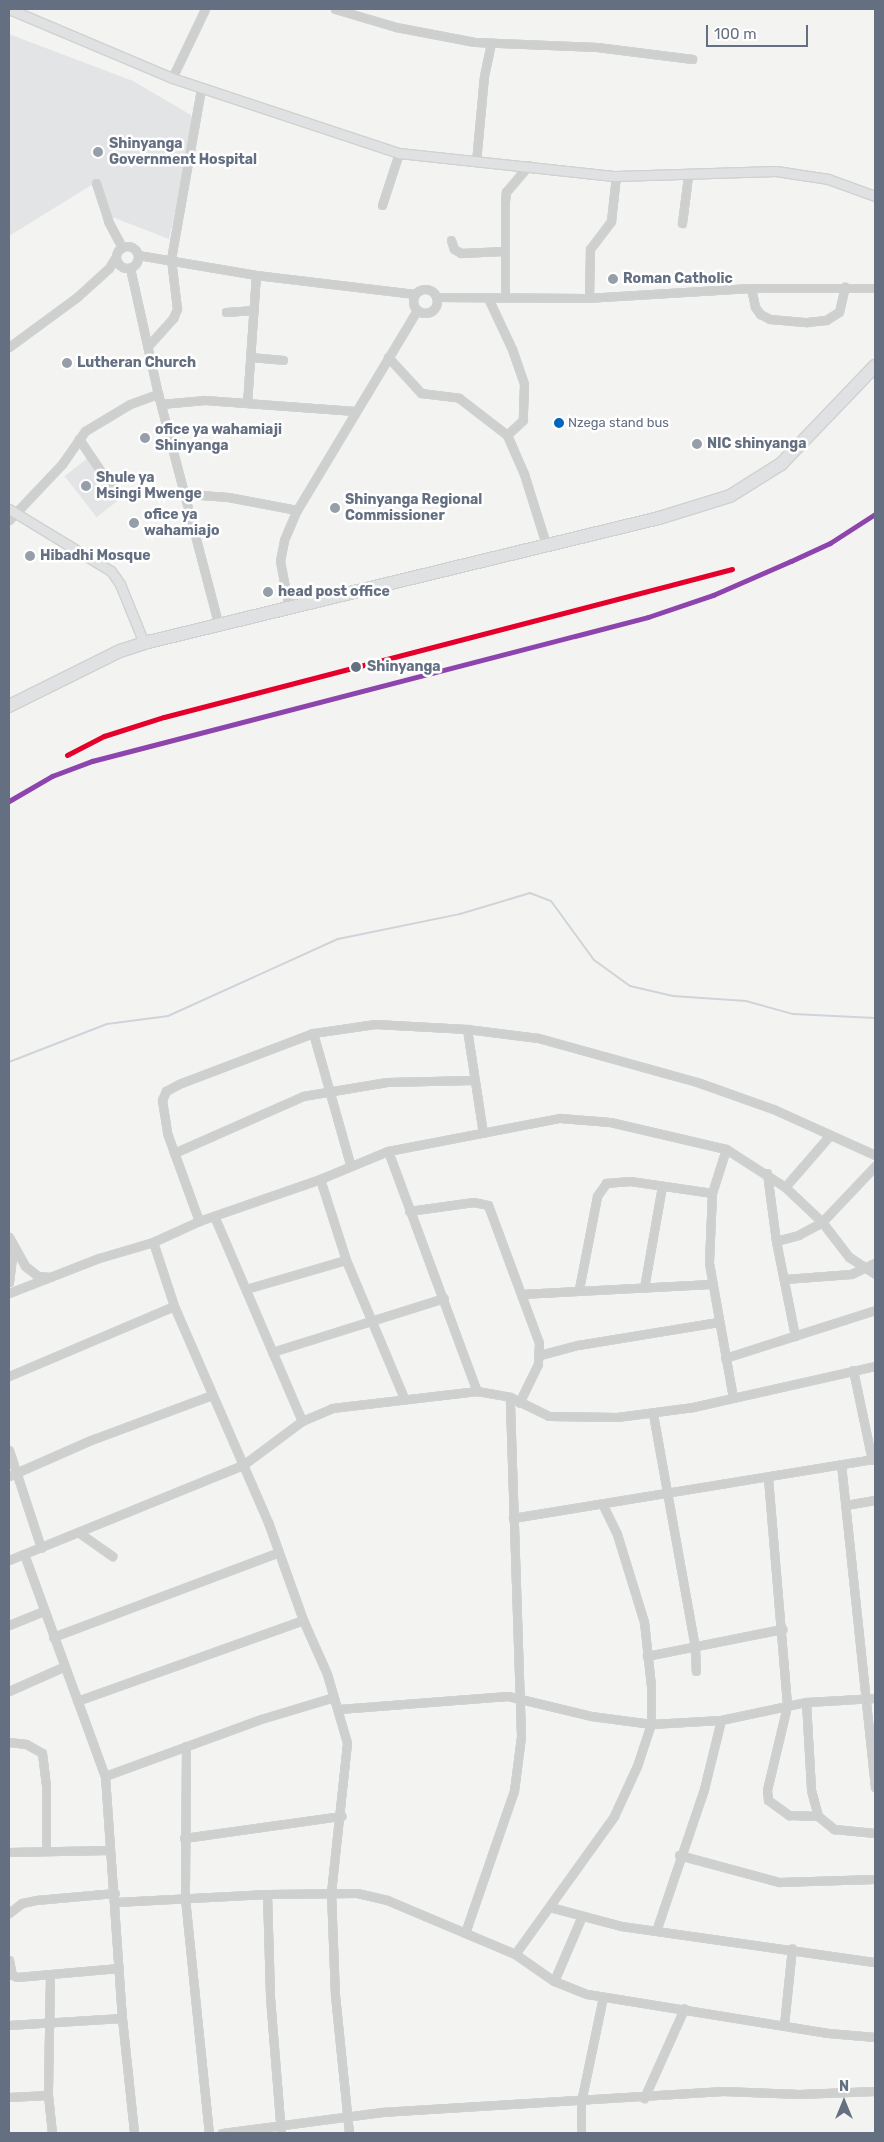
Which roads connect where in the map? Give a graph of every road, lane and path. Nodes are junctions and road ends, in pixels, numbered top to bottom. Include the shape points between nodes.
1 (9, 9) edge
2 (205, 9) edge
3 (335, 9) edge
4 (491, 43) junction
5 (692, 59) dead end
6 (172, 78) junction
7 (201, 88) junction
8 (399, 152) junction
9 (476, 162) junction
10 (529, 166) junction
11 (616, 176) junction
12 (688, 176) junction
13 (96, 183) dead end
14 (875, 196) edge
15 (382, 205) dead end
16 (682, 223) dead end
17 (451, 240) dead end
18 (122, 247) junction
19 (504, 251) junction
20 (138, 255) junction
21 (115, 258) junction
22 (171, 259) junction
23 (130, 268) junction
24 (256, 275) junction
25 (751, 288) junction
26 (845, 288) junction
27 (875, 288) edge
28 (415, 294) junction
29 (436, 297) junction
30 (505, 297) junction
31 (488, 298) junction
32 (588, 298) junction
33 (254, 310) junction
34 (417, 310) junction
35 (226, 312) dead end
36 (148, 346) junction
37 (9, 347) edge
38 (250, 357) junction
39 (388, 357) junction
40 (283, 360) dead end
41 (875, 366) edge
42 (158, 394) junction
43 (247, 403) junction
44 (160, 404) junction
45 (355, 411) junction
46 (507, 435) junction
47 (79, 439) junction
48 (116, 494) dead end
49 (187, 494) junction
50 (11, 510) edge
51 (297, 510) junction
52 (9, 520) edge
53 (546, 544) junction
54 (289, 608) junction
55 (219, 626) junction
56 (144, 643) junction
57 (9, 706) edge
58 (467, 1029) junction
59 (313, 1033) junction
60 (473, 1080) junction
61 (330, 1090) junction
62 (483, 1132) junction
63 (830, 1135) junction
64 (726, 1149) junction
65 (388, 1151) junction
66 (174, 1153) junction
67 (875, 1155) edge
68 (350, 1164) junction
69 (875, 1166) edge
70 (767, 1173) junction
71 (320, 1179) junction
72 (662, 1186) junction
73 (786, 1187) junction
74 (712, 1193) junction
75 (409, 1211) junction
76 (215, 1218) junction
77 (199, 1221) junction
78 (822, 1222) junction
79 (9, 1237) edge
80 (776, 1241) junction
81 (153, 1242) junction
82 (14, 1248) junction
83 (346, 1260) junction
84 (875, 1263) edge
85 (868, 1269) junction
86 (875, 1274) edge
87 (50, 1277) junction
88 (785, 1279) junction
89 (9, 1282) edge
90 (711, 1284) junction
91 (644, 1288) junction
92 (246, 1289) junction
93 (579, 1289) junction
94 (9, 1293) edge
95 (521, 1294) junction
96 (444, 1298) junction
97 (174, 1306) junction
98 (875, 1310) edge
99 (371, 1322) junction
100 (718, 1322) junction
101 (795, 1336) junction
102 (272, 1352) junction
103 (540, 1355) junction
104 (725, 1358) junction
105 (875, 1366) edge
106 (853, 1370) junction
107 (9, 1376) edge
108 (477, 1391) junction
109 (212, 1395) junction
110 (510, 1397) junction
111 (404, 1398) junction
112 (733, 1398) junction
113 (519, 1403) junction
114 (653, 1414) junction
115 (302, 1422) junction
116 (9, 1450) edge
117 (874, 1459) edge
118 (841, 1464) junction
119 (243, 1465) junction
120 (12, 1475) edge
121 (768, 1478) junction
122 (668, 1494) junction
123 (875, 1500) edge
124 (603, 1505) junction
125 (846, 1505) junction
126 (513, 1518) junction
127 (78, 1532) junction
128 (40, 1548) junction
129 (279, 1552) junction
130 (24, 1554) junction
131 (112, 1556) dead end
132 (9, 1560) edge
133 (44, 1611) junction
134 (303, 1620) junction
135 (9, 1625) edge
136 (782, 1630) junction
137 (53, 1637) junction
138 (695, 1647) junction
139 (647, 1656) junction
140 (63, 1667) junction
141 (696, 1671) dead end
142 (9, 1691) edge
143 (334, 1697) junction
144 (520, 1697) junction
145 (875, 1698) edge
146 (865, 1699) junction
147 (77, 1701) junction
148 (806, 1702) junction
149 (787, 1706) junction
150 (339, 1709) junction
151 (721, 1720) junction
152 (651, 1724) junction
153 (9, 1742) edge
154 (186, 1746) junction
155 (873, 1755) edge
156 (106, 1776) junction
157 (875, 1787) edge
158 (341, 1816) junction
159 (818, 1816) junction
160 (875, 1833) edge
161 (184, 1838) junction
162 (46, 1850) junction
163 (110, 1850) junction
164 (9, 1852) edge
165 (679, 1855) junction
166 (875, 1879) edge
167 (331, 1892) junction
168 (115, 1893) junction
169 (267, 1894) junction
170 (185, 1898) junction
171 (116, 1902) junction
172 (550, 1907) junction
173 (9, 1913) edge
174 (581, 1918) junction
175 (656, 1931) junction
176 (465, 1933) junction
177 (792, 1948) junction
178 (515, 1954) junction
179 (9, 1960) edge
180 (875, 1962) edge
181 (119, 1968) junction
182 (50, 1975) junction
183 (554, 1981) junction
184 (603, 1997) junction
185 (684, 2010) junction
186 (122, 2018) junction
187 (48, 2023) junction
188 (9, 2025) edge
189 (784, 2025) junction
190 (875, 2036) edge
191 (875, 2091) edge
192 (48, 2095) junction
193 (9, 2097) edge
194 (644, 2098) junction
195 (581, 2102) junction
196 (346, 2118) junction
197 (280, 2131) edge
198 (52, 2133) edge
199 (134, 2133) edge
200 (209, 2133) edge
201 (222, 2133) edge
202 (349, 2133) edge
203 (581, 2133) edge

1 - 6 street
2 - 6 street
3 - 4 street via 396,27
4 - 5 street via 597,47
4 - 9 street via 484,76
6 - 7 street
7 - 8 street
7 - 22 street
8 - 9 street
8 - 15 street
9 - 10 street
10 - 11 street
10 - 19 street via 506,192
11 - 12 street
11 - 32 street via 611,220 590,249
12 - 14 street via 776,171 828,179
12 - 16 street
13 - 18 street via 108,221
17 - 19 street via 454,249 461,253
18 - 20 street via 131,246
18 - 21 street
19 - 30 street
20 - 22 street
20 - 23 street via 137,263
21 - 23 street via 120,266
21 - 37 street via 109,268 77,297
22 - 24 street
22 - 36 street via 177,309
23 - 36 street
24 - 28 street
24 - 33 street
25 - 26 street
25 - 26 street via 754,306 760,314 781,321 807,322 826,320 839,312
25 - 32 street
26 - 27 street
28 - 29 street via 425,290
28 - 34 street via 413,302
29 - 31 street
29 - 34 street via 436,305 430,312
30 - 31 street
30 - 32 street
31 - 46 street via 524,384 523,420
33 - 35 street
33 - 38 street
34 - 39 street
36 - 42 street
38 - 40 street
38 - 43 street
39 - 45 street
39 - 46 street via 420,392 459,398
41 - 53 highway via 802,445 747,487 705,506
42 - 44 street
42 - 47 street via 96,422
43 - 44 street via 205,400
43 - 45 street
44 - 49 street
45 - 51 street
46 - 53 street via 524,474
47 - 48 street
47 - 50 street via 62,464
49 - 51 street via 228,497
49 - 55 street
50 - 52 street
50 - 56 street via 111,571 120,584
51 - 54 street via 284,540 280,562
53 - 54 highway
54 - 55 highway
55 - 56 highway
56 - 57 highway via 120,651
58 - 59 street via 375,1024
58 - 60 street
58 - 63 street via 538,1038 698,1082 773,1109
59 - 61 street
59 - 66 street via 166,1091 162,1112
60 - 61 street via 387,1082
60 - 62 street
61 - 66 street via 281,1104
61 - 68 street
62 - 64 street via 560,1118 610,1122
62 - 65 street
63 - 67 street
63 - 73 street
64 - 70 street
64 - 74 street
65 - 68 street
65 - 75 street
66 - 77 street
68 - 71 street
69 - 78 street
70 - 73 street
70 - 80 street
71 - 76 street
71 - 83 street
72 - 74 street
72 - 91 street
72 - 93 street via 620,1180 601,1187 593,1210
73 - 78 street
74 - 90 street
75 - 95 street via 485,1202
75 - 96 street
76 - 77 street
76 - 92 street
77 - 81 street
78 - 80 street via 798,1235
78 - 85 street via 850,1256
79 - 82 street
80 - 88 street
81 - 87 street
81 - 97 street
82 - 87 street via 31,1272
82 - 89 street
83 - 92 street
83 - 99 street
84 - 85 street
85 - 86 street
85 - 88 street via 844,1275
87 - 94 street
88 - 101 street
90 - 91 street
90 - 100 street
91 - 93 street
92 - 102 street
93 - 95 street
95 - 103 street via 536,1331
96 - 99 street
96 - 108 street
97 - 107 street
97 - 109 street
98 - 101 street
99 - 102 street
99 - 111 street
100 - 103 street via 616,1338
100 - 104 street
101 - 104 street
102 - 115 street
103 - 113 street
104 - 112 street
105 - 106 street
106 - 112 street
106 - 117 street
108 - 110 street
108 - 111 street
109 - 119 street
109 - 120 street via 90,1440
110 - 113 street
110 - 126 street
111 - 115 street via 339,1406
112 - 114 street
113 - 114 street via 537,1412 566,1417
114 - 122 street
115 - 119 street
116 - 120 street
117 - 118 street
118 - 121 street
118 - 125 street
119 - 127 street
119 - 129 street
120 - 128 street
121 - 122 street
121 - 136 street
122 - 124 street
122 - 138 street
123 - 125 street
124 - 126 street
124 - 139 street via 617,1534 641,1610
125 - 146 street
126 - 144 street
127 - 128 street
127 - 131 street
128 - 130 street
129 - 134 street
129 - 137 street
130 - 132 street
130 - 133 street
133 - 135 street
133 - 137 street
134 - 143 street
134 - 147 street
136 - 138 street
136 - 149 street
137 - 140 street
138 - 139 street
138 - 141 street
139 - 152 street via 653,1704
140 - 142 street
140 - 147 street
143 - 150 street
143 - 154 street
144 - 150 street via 490,1695
144 - 152 street via 592,1716
144 - 176 street via 521,1736 514,1792
145 - 146 street
146 - 148 street
146 - 155 street
147 - 156 street
148 - 149 street
148 - 159 street via 811,1790
149 - 151 street
149 - 159 street via 767,1790 768,1800 789,1815
150 - 158 street via 348,1756
151 - 152 street
151 - 165 street via 704,1789
152 - 172 street via 638,1766 614,1816
153 - 162 street via 26,1744 42,1753 46,1784
154 - 156 street
154 - 161 street
155 - 157 street
156 - 163 street
158 - 161 street
158 - 167 street
159 - 160 street via 834,1828
161 - 170 street
162 - 163 street
162 - 164 street
163 - 168 street
165 - 166 street via 779,1882
165 - 175 street
167 - 169 street
167 - 176 street via 358,1893 387,1900
167 - 196 street via 334,1986
168 - 171 street
168 - 173 street via 22,1902
169 - 170 street
169 - 197 street via 270,1997
170 - 171 street
170 - 200 street
171 - 181 street
172 - 174 street
172 - 178 street
174 - 175 street
174 - 183 street
175 - 177 street
176 - 178 street
177 - 180 street
177 - 189 street
178 - 183 street
179 - 182 street via 14,1977
181 - 182 street
181 - 186 street
182 - 187 street
183 - 184 street
184 - 185 street
184 - 195 street
185 - 189 street
185 - 194 street
186 - 187 street
186 - 199 street
187 - 188 street
187 - 192 street
189 - 190 street via 828,2033
191 - 194 street via 799,2094 723,2091
192 - 193 street
192 - 198 street
194 - 195 street
195 - 196 street via 381,2112
195 - 203 street
196 - 197 street
196 - 202 street
197 - 201 street

